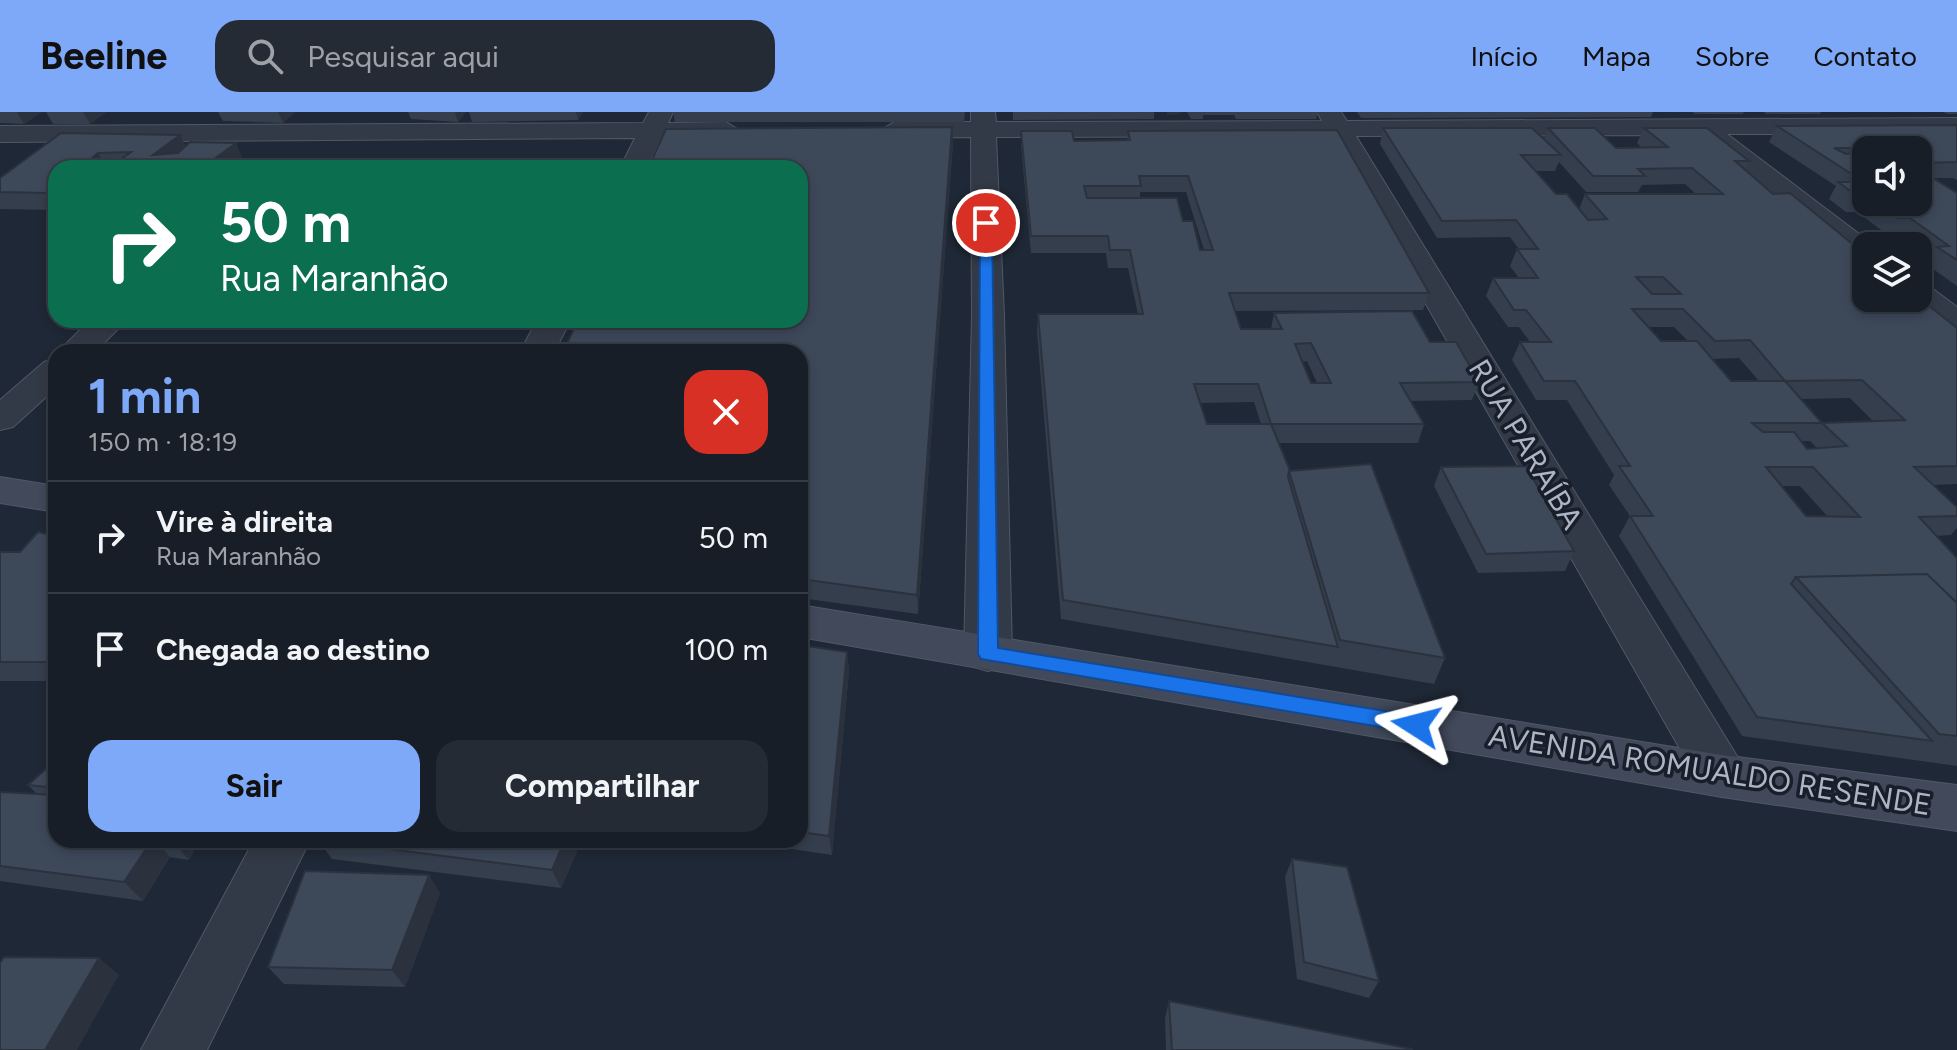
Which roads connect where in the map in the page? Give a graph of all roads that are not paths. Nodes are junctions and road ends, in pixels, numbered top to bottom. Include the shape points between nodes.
1 (332, 112) edge
2 (1692, 120) edge
3 (657, 121) edge
4 (983, 121) edge
5 (1334, 121) edge
6 (1957, 126) edge
7 (747, 130) edge
8 (873, 130) edge
9 (309, 133) junction
10 (0, 134) edge
11 (282, 159) dead end
12 (637, 160) edge
13 (1852, 243) edge
14 (1932, 304) edge
15 (1957, 323) edge
16 (101, 328) edge
17 (84, 344) edge
18 (48, 376) edge
19 (0, 419) edge
20 (0, 490) edge
21 (48, 498) edge
22 (808, 622) edge
23 (988, 654) junction
24 (1722, 776) junction
25 (1957, 808) edge
26 (279, 848) edge
27 (173, 1050) edge

1 - 9 street
2 - 5 street
2 - 6 street
2 - 13 street
3 - 7 street
3 - 9 street
3 - 12 street
4 - 5 street
4 - 8 street
4 - 23 street
5 - 24 street, RUA PARAÍBA
9 - 10 street
9 - 11 street
14 - 15 street
16 - 17 street
18 - 19 street
20 - 21 street
22 - 23 street, AVENIDA ROMUALDO RESENDE
23 - 24 street, AVENIDA ROMUALDO RESENDE
24 - 25 street, AVENIDA ROMUALDO RESENDE
26 - 27 street

